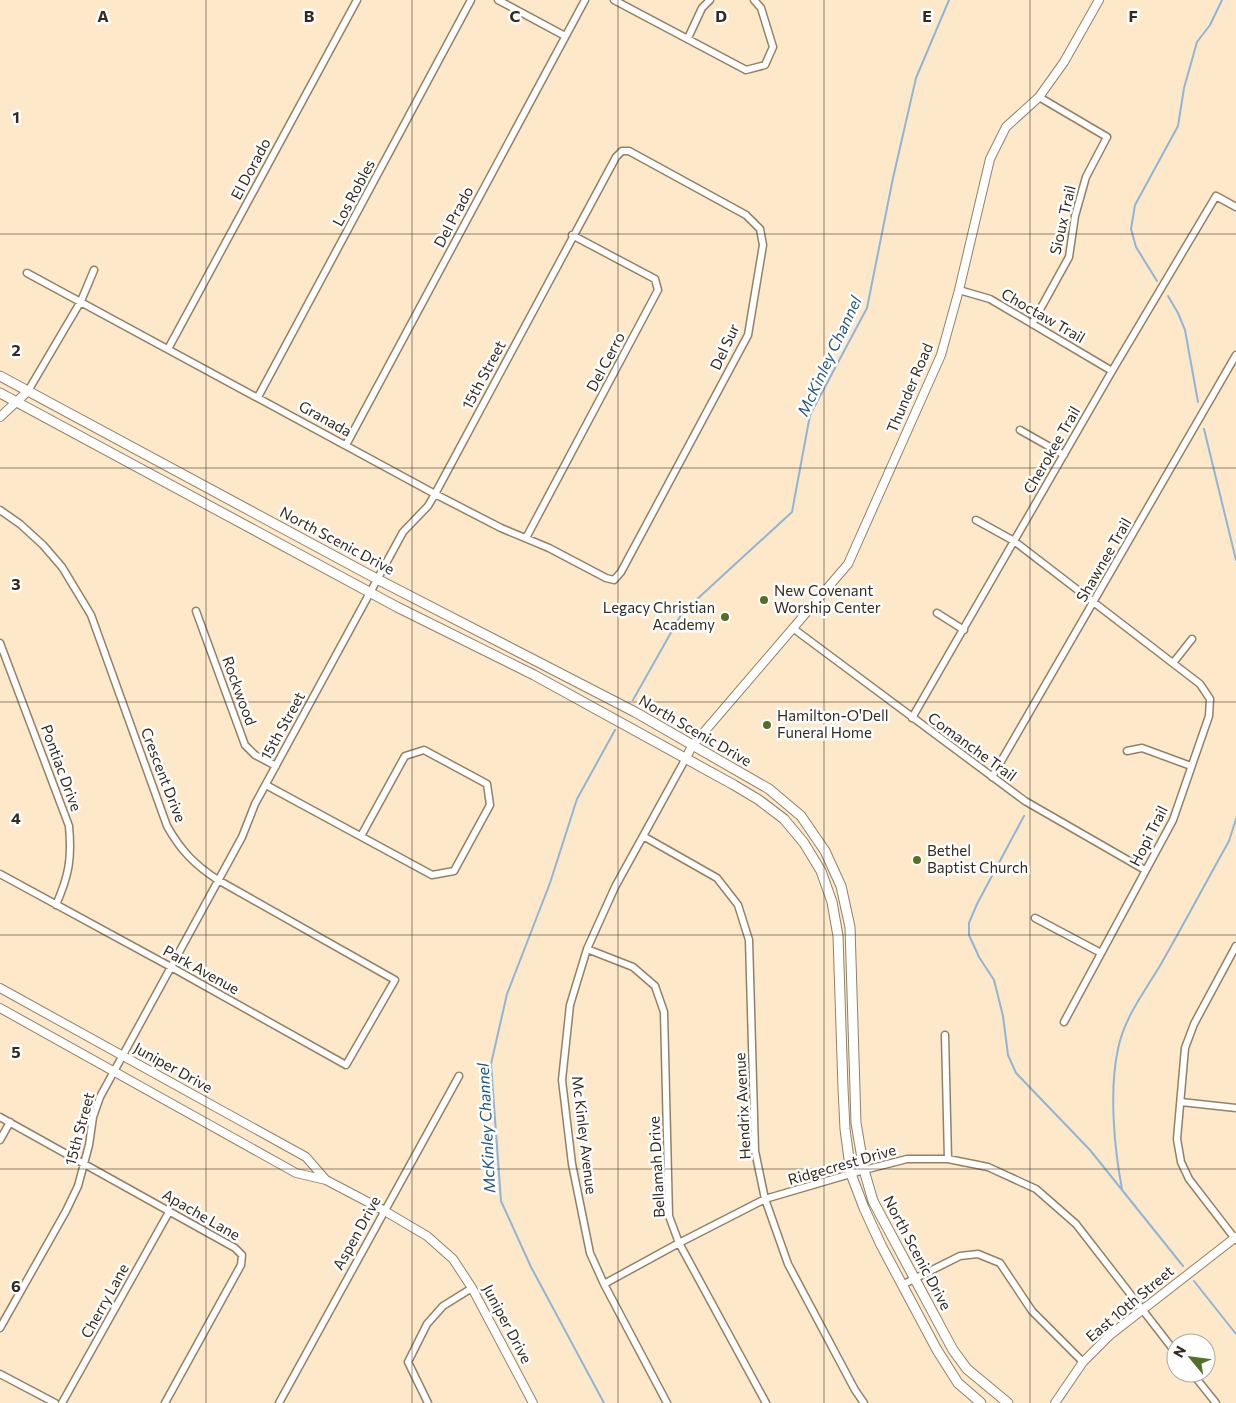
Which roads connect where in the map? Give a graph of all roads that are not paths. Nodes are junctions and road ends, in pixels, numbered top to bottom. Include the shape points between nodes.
1 (357, 0) edge
2 (471, 0) edge
3 (498, 0) edge
4 (585, 0) edge
5 (614, 0) edge
6 (710, 0) edge
7 (754, 0) edge
8 (1099, 0) edge
9 (566, 36) junction
10 (688, 38) junction
11 (1039, 97) junction
12 (622, 151) joint
13 (1236, 207) edge
14 (572, 236) junction
15 (94, 270) dead end
16 (27, 273) dead end
17 (959, 290) junction
18 (81, 301) junction
19 (1032, 324) junction
20 (168, 349) junction
21 (1236, 355) edge
22 (1112, 371) junction
23 (0, 376) edge
24 (28, 391) junction
25 (0, 393) edge
26 (258, 397) junction
27 (17, 403) junction
28 (0, 417) edge
29 (1020, 430) dead end
30 (346, 445) junction
31 (1064, 455) junction
32 (436, 494) junction
33 (0, 510) edge
34 (976, 520) dead end
35 (526, 538) junction
36 (1014, 541) junction
37 (378, 579) junction
38 (614, 580) joint
39 (370, 592) junction
40 (1094, 602) junction
41 (196, 611) dead end
42 (937, 613) dead end
43 (794, 629) junction
44 (964, 630) junction
45 (1192, 639) dead end
46 (0, 643) edge
47 (1173, 663) junction
48 (540, 664) junction
49 (534, 675) junction
50 (912, 718) junction
51 (692, 746) junction
52 (1127, 751) dead end
53 (686, 758) junction
54 (276, 766) junction
55 (1191, 766) junction
56 (992, 777) junction
57 (266, 784) junction
58 (361, 836) junction
59 (643, 836) junction
60 (1145, 870) junction
61 (0, 874) edge
62 (218, 880) junction
63 (56, 905) junction
64 (1035, 918) dead end
65 (1236, 946) edge
66 (587, 950) junction
67 (1101, 953) junction
68 (171, 967) junction
69 (852, 981) junction
70 (840, 982) junction
71 (0, 988) edge
72 (0, 1008) edge
73 (1064, 1022) dead end
74 (371, 1023) joint
75 (945, 1035) dead end
76 (122, 1056) junction
77 (114, 1070) junction
78 (459, 1076) dead end
79 (1181, 1102) junction
80 (1236, 1108) edge
81 (0, 1117) edge
82 (10, 1122) junction
83 (0, 1140) edge
84 (948, 1159) junction
85 (84, 1163) junction
86 (864, 1170) junction
87 (851, 1174) junction
88 (326, 1180) junction
89 (765, 1200) junction
90 (383, 1210) junction
91 (169, 1212) junction
92 (1236, 1239) edge
93 (679, 1243) junction
94 (914, 1279) junction
95 (604, 1284) junction
96 (902, 1285) junction
97 (472, 1288) junction
98 (1142, 1309) junction
99 (0, 1328) edge
100 (1166, 1339) edge
101 (1083, 1362) junction
102 (0, 1374) edge
103 (1200, 1383) edge
104 (54, 1403) edge
105 (62, 1403) edge
106 (165, 1403) edge
107 (279, 1403) edge
108 (428, 1403) edge
109 (534, 1403) edge
110 (667, 1403) edge
111 (766, 1403) edge
112 (864, 1403) edge
113 (981, 1403) edge
114 (1008, 1403) edge
115 (1055, 1403) edge
116 (1216, 1403) edge

1 - 20 street, El Dorado
2 - 26 street, Los Robles
3 - 9 street
4 - 9 street, Del Prado
5 - 10 street
6 - 10 street via 702,8
7 - 10 street via 761,8 773,47 764,65 746,70
8 - 11 street, Thunder Road via 1064,62
9 - 30 street, Del Prado
11 - 17 street, Thunder Road via 1006,127 990,159
11 - 19 street, Sioux Trail via 1107,137 1086,177 1075,216 1069,257
12 - 14 street, 15th Street
12 - 38 street, Del Sur via 746,214 760,229 763,245 748,335
13 - 22 street, Cherokee Trail via 1216,196
14 - 32 street, 15th Street
14 - 35 street, Del Cerro via 655,279 658,290
15 - 18 street
16 - 18 street, Granada
17 - 19 street, Choctaw Trail via 990,299
17 - 43 street, Thunder Road via 941,355 848,564
18 - 20 street, Granada
18 - 24 street
19 - 22 street, Choctaw Trail
20 - 26 street, Granada
21 - 40 street, Shawnee Trail
22 - 31 street, Cherokee Trail
23 - 24 main road, North Scenic Drive
24 - 27 street
24 - 37 main road, North Scenic Drive
25 - 27 main road, North Scenic Drive
26 - 30 street, Granada
27 - 28 street
27 - 39 main road, North Scenic Drive
29 - 31 street
30 - 32 street, Granada
31 - 36 street, Cherokee Trail
32 - 35 street, Granada
32 - 37 street, 15th Street via 403,532
33 - 62 street, Crescent Drive via 43,545 77,590 91,615 167,826 200,869
34 - 36 street, Hopi Trail
35 - 38 street, Granada
36 - 40 street, Hopi Trail
36 - 44 street, Cherokee Trail
37 - 39 street, 15th Street
37 - 48 main road, North Scenic Drive
39 - 49 main road, North Scenic Drive
39 - 54 street, 15th Street
40 - 47 street, Hopi Trail
40 - 56 street, Shawnee Trail
41 - 54 street, Rockwood via 245,746
42 - 44 street
43 - 50 street, Comanche Trail
43 - 51 street, Thunder Road
44 - 50 street, Cherokee Trail
45 - 47 street
46 - 63 street, Pontiac Drive via 69,826 69,871
47 - 55 street, Hopi Trail via 1200,684 1210,699 1209,716
48 - 49 street
48 - 51 main road, North Scenic Drive via 635,712
49 - 53 main road, North Scenic Drive
50 - 56 street, Comanche Trail
51 - 53 street, Thunder Road
51 - 69 main road, North Scenic Drive via 769,789 801,816 825,850 841,886 848,918
52 - 55 street via 1142,748
53 - 59 street, Mc Kinley Avenue
53 - 70 main road, North Scenic Drive via 759,800 784,819 804,843 821,871 832,902 838,936
54 - 57 street, 15th Street
55 - 60 street, Hopi Trail via 1173,820
56 - 60 street, Comanche Trail via 1033,807
57 - 58 street
57 - 62 street, 15th Street
58 - 58 street via 432,875 454,871 490,805 486,784 424,750 405,756
59 - 66 street, Mc Kinley Avenue via 615,887
59 - 89 street, Hendrix Avenue via 717,878 738,905 749,940 755,1151
60 - 67 street, Hopi Trail
61 - 63 street, Park Avenue
62 - 68 street, 15th Street
62 - 74 street, Crescent Drive via 395,980
63 - 68 street, Park Avenue
64 - 67 street
65 - 79 street via 1194,1024 1185,1048
66 - 93 street, Bellamah Drive via 633,967 654,986 664,1012 669,1216
66 - 95 street, Mc Kinley Avenue via 570,1005 562,1080 572,1164 590,1253
67 - 73 street, Hopi Trail
68 - 74 street, Park Avenue via 346,1065
68 - 76 street, 15th Street
69 - 70 street
69 - 86 main road, North Scenic Drive via 856,1123
70 - 87 main road, North Scenic Drive via 844,1096
71 - 76 street, Juniper Drive
72 - 77 street, Juniper Drive
75 - 84 street
76 - 77 street, 15th Street
76 - 88 street, Juniper Drive via 306,1157
77 - 85 street, 15th Street via 93,1117
77 - 88 street, Juniper Drive via 296,1173
78 - 90 street, Aspen Drive
79 - 80 street
79 - 92 street via 1177,1139 1180,1162 1189,1179
81 - 82 street, Apache Lane
82 - 83 street
82 - 85 street, Apache Lane
84 - 86 street, Ridgecrest Drive via 908,1159
84 - 98 street, Ridgecrest Drive via 988,1167 1036,1189 1076,1224
85 - 91 street, Apache Lane
85 - 99 street, 15th Street via 66,1211
86 - 87 street, Ridgecrest Drive
86 - 94 main road, North Scenic Drive via 873,1201
87 - 89 street, Ridgecrest Drive
87 - 96 main road, North Scenic Drive
88 - 90 street, Juniper Drive
89 - 93 street, Ridgecrest Drive
89 - 112 street, Hendrix Avenue via 788,1264
90 - 97 street, Juniper Drive via 427,1236 454,1259
90 - 107 street, Aspen Drive
91 - 105 street, Cherry Lane
91 - 106 street, Apache Lane via 242,1255 241,1265
92 - 98 street, East 10th Street
93 - 95 street, Ridgecrest Drive
93 - 111 street, Bellamah Drive
94 - 96 street
94 - 101 street via 960,1256 978,1254 1000,1263 1032,1311
94 - 114 main road, North Scenic Drive via 966,1369
95 - 110 street, Mc Kinley Avenue
96 - 113 main road, North Scenic Drive via 958,1383
97 - 108 street via 443,1306 427,1324 408,1362
97 - 109 street, Juniper Drive
98 - 100 street, Ridgecrest Drive
98 - 101 street, East 10th Street
101 - 115 street, East 10th Street
102 - 104 street
103 - 116 street

